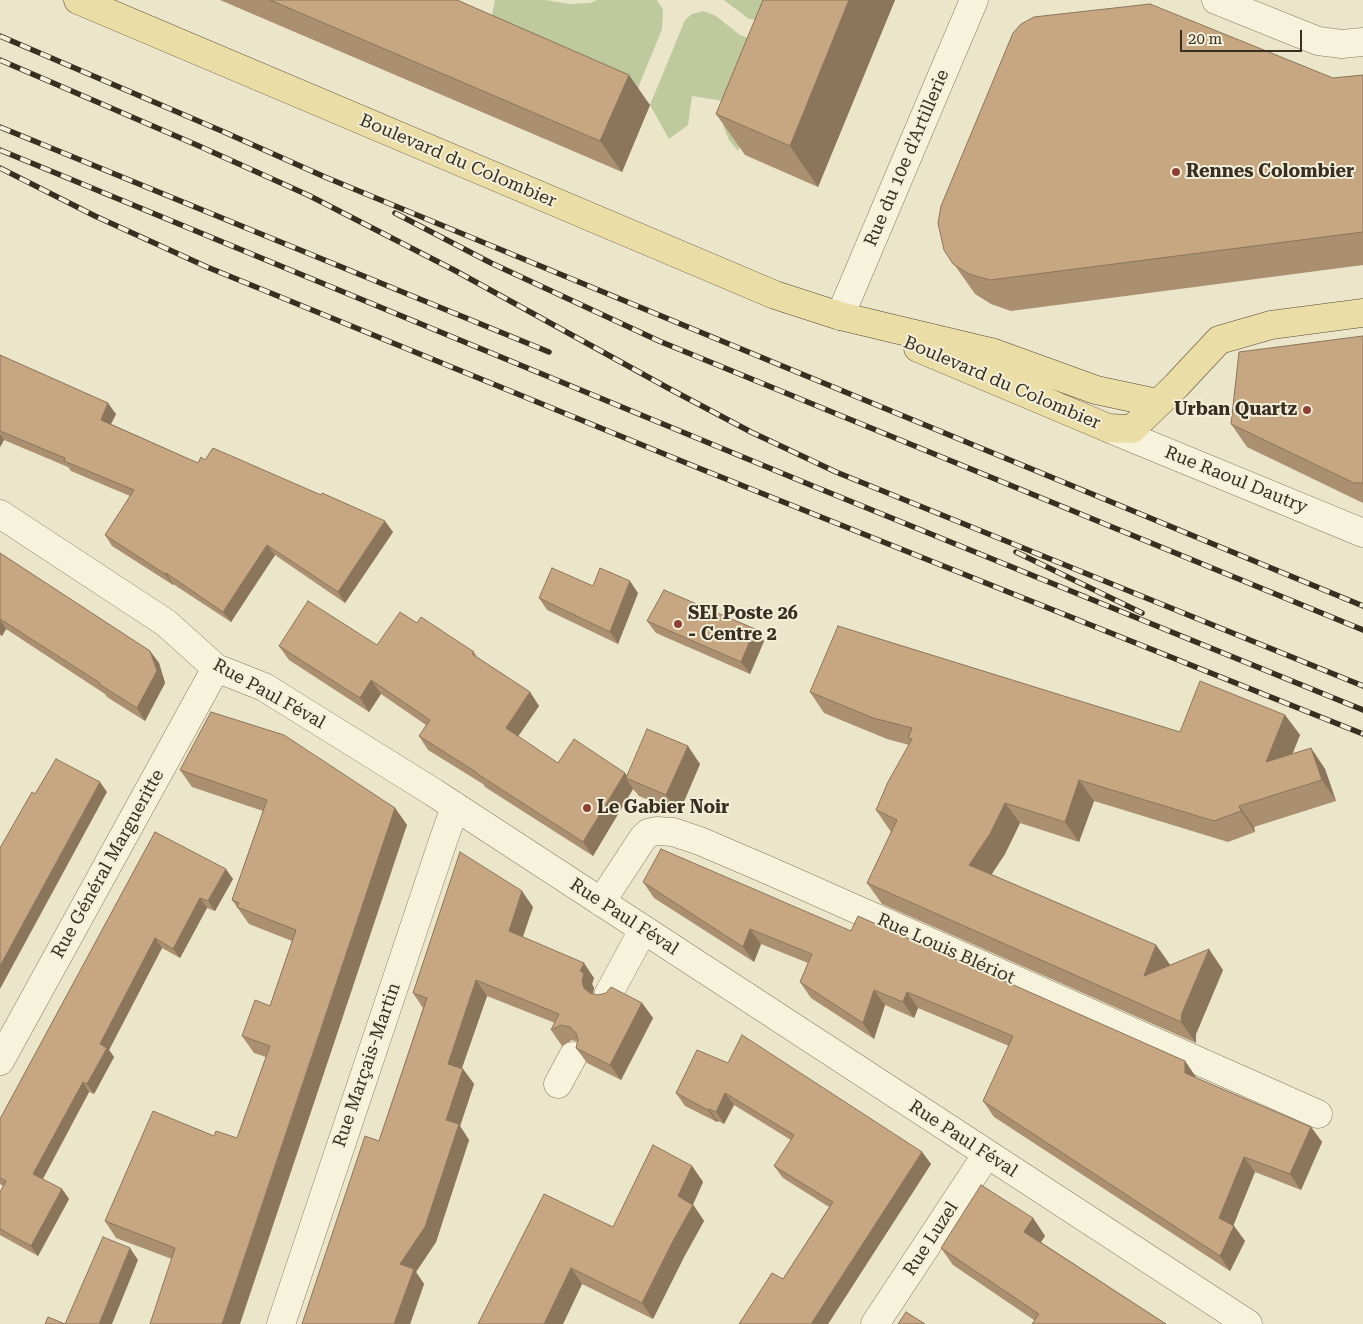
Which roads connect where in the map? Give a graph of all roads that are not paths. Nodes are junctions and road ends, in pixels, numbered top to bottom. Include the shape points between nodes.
1 (78, 0) edge
2 (974, 0) edge
3 (1216, 0) edge
4 (1363, 42) edge
5 (1363, 313) edge
6 (840, 316) junction
7 (1157, 404) junction
8 (1108, 428) junction
9 (0, 514) edge
10 (1363, 533) edge
11 (216, 668) junction
12 (455, 807) junction
13 (601, 902) junction
14 (643, 930) junction
15 (608, 995) edge
16 (573, 1056) edge
17 (0, 1061) edge
18 (558, 1084) dead end
19 (1318, 1114) dead end
20 (987, 1154) junction
21 (281, 1324) edge
22 (876, 1324) edge
23 (1248, 1324) edge

1 - 6 main road, Boulevard du Colombier via 775,295
2 - 6 street, Rue du 10e d'Artillerie
3 - 4 street via 1318,41
5 - 7 main road, Boulevard du Colombier via 1271,325 1219,340
6 - 7 main road, Boulevard du Colombier via 991,352 1096,390
6 - 8 main road, Boulevard du Colombier
7 - 8 main road, Boulevard du Colombier via 1132,429
8 - 10 street, Rue Raoul Dautry
9 - 11 street, Rue Paul Féval via 166,623
11 - 12 street, Rue Paul Féval via 264,687
11 - 17 street, Rue Général Margueritte
12 - 13 street, Rue Paul Féval
12 - 21 street, Rue Marçais-Martin
13 - 14 street, Rue Paul Féval
13 - 19 street, Rue Louis Blériot via 642,838 656,831 673,832 770,870
14 - 15 street
14 - 20 street, Rue Paul Féval
16 - 18 street
20 - 22 street, Rue Luzel
20 - 23 street, Rue Paul Féval

